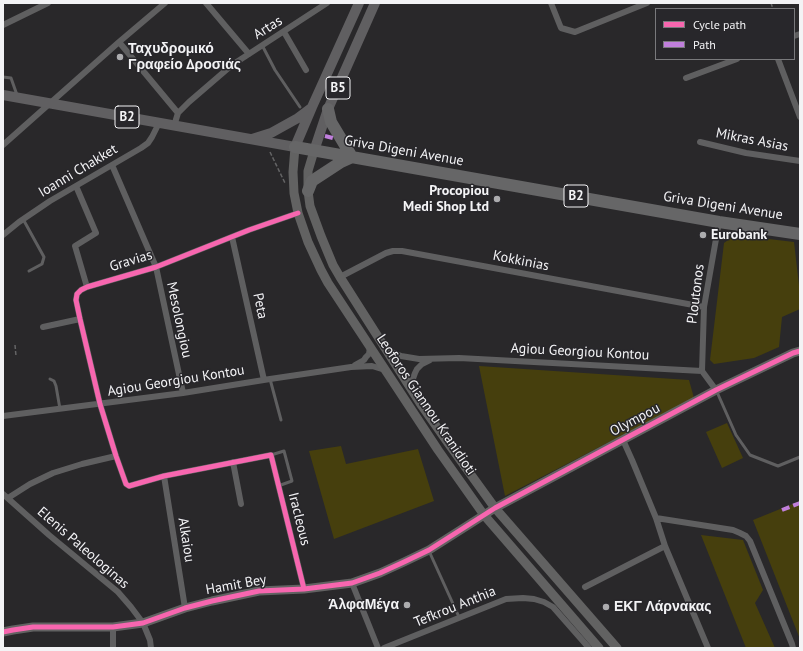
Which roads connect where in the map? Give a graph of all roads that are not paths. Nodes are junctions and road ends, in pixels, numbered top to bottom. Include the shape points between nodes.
1 (48, 3) edge
2 (165, 3) edge
3 (206, 3) edge
4 (327, 3) edge
5 (359, 3) edge
6 (375, 3) edge
7 (551, 3) edge
8 (647, 3) edge
9 (3, 25) edge
10 (284, 32) junction
11 (119, 42) junction
12 (262, 45) junction
13 (249, 54) junction
14 (734, 60) edge
15 (778, 60) edge
16 (306, 70) dead end
17 (3, 77) edge
18 (686, 78) dead end
19 (3, 95) edge
20 (18, 98) junction
21 (49, 104) junction
22 (300, 107) dead end
23 (312, 108) junction
24 (328, 109) junction
25 (178, 113) junction
26 (800, 117) edge
27 (158, 123) junction
28 (174, 126) junction
29 (250, 140) junction
30 (700, 142) dead end
31 (3, 144) edge
32 (295, 147) junction
33 (314, 151) junction
34 (352, 157) junction
35 (800, 160) edge
36 (112, 164) junction
37 (76, 186) junction
38 (308, 191) junction
39 (298, 213) junction
40 (23, 219) junction
41 (719, 222) junction
42 (800, 234) edge
43 (3, 235) edge
44 (232, 237) junction
45 (156, 267) junction
46 (29, 271) dead end
47 (340, 277) junction
48 (87, 287) junction
49 (704, 307) junction
50 (80, 319) junction
51 (43, 327) dead end
52 (370, 347) junction
53 (387, 350) junction
54 (800, 351) edge
55 (432, 359) junction
56 (351, 367) junction
57 (385, 370) junction
58 (702, 370) junction
59 (267, 379) junction
60 (50, 380) dead end
61 (410, 387) junction
62 (716, 390) junction
63 (183, 393) junction
64 (100, 404) junction
65 (60, 409) junction
66 (3, 416) edge
67 (281, 420) dead end
68 (623, 440) junction
69 (271, 455) junction
70 (116, 456) junction
71 (800, 457) edge
72 (233, 462) junction
73 (164, 476) junction
74 (278, 486) junction
75 (5, 496) edge
76 (242, 504) dead end
77 (495, 508) junction
78 (484, 515) junction
79 (656, 518) junction
80 (665, 546) junction
81 (429, 550) junction
82 (352, 583) junction
83 (585, 587) dead end
84 (304, 589) junction
85 (185, 608) junction
86 (459, 618) junction
87 (143, 623) junction
88 (114, 627) junction
89 (3, 632) edge
90 (113, 648) edge
91 (151, 648) edge
92 (378, 648) edge
93 (384, 648) edge
94 (589, 648) edge
95 (599, 648) edge
96 (617, 648) edge
97 (708, 648) edge
98 (793, 648) edge

1 - 9 street
2 - 11 street
3 - 13 street
4 - 10 street, Artas
5 - 23 main road, B5
6 - 24 main road, B5
7 - 8 street via 561,28 575,32
10 - 12 street, Artas
10 - 16 street
11 - 21 street
11 - 25 street
12 - 13 street, Artas
12 - 22 lane
13 - 25 street, Artas via 232,65
14 - 18 street
15 - 26 street
17 - 20 lane via 12,78
19 - 20 main road, Griva Digeni Avenue / B2
20 - 21 main road, Griva Digeni Avenue / B2
21 - 27 main road, Griva Digeni Avenue / B2
21 - 31 street
23 - 29 main road via 270,133
23 - 32 main road, B5
24 - 33 main road, B5
24 - 34 highway via 331,122
25 - 28 street, Artas
27 - 28 main road, Griva Digeni Avenue / B2
27 - 36 street, Ioanni Chakket via 148,143
28 - 29 main road, Griva Digeni Avenue / B2
29 - 32 main road, Griva Digeni Avenue / B2
30 - 35 street, Mikras Asias via 746,153
32 - 33 highway, Griva Digeni Avenue / B2
32 - 39 main road, Leoforos Giannou Kranidioti via 293,172
33 - 34 highway, Griva Digeni Avenue / B2
33 - 38 main road, Leoforos Giannou Kranidioti via 308,171
34 - 38 highway via 312,181
34 - 41 highway, Griva Digeni Avenue / B2
36 - 37 street, Ioanni Chakket
36 - 45 street, Mesolongiou
37 - 40 street, Ioanni Chakket
37 - 48 street via 96,233 75,246
38 - 47 main road, Leoforos Giannou Kranidioti via 310,206 321,236
39 - 44 street, Gravias
39 - 52 main road, Leoforos Giannou Kranidioti via 321,270
40 - 43 street, Ioanni Chakket
40 - 46 lane via 44,257 42,264
41 - 42 highway, Griva Digeni Avenue / B2
41 - 49 street, Ploutonos
44 - 45 street, Gravias
44 - 59 street, Peta
45 - 48 street, Gravias
45 - 63 street, Mesolongiou
47 - 49 street, Kokkinias via 386,253 402,251
47 - 53 main road, Leoforos Giannou Kranidioti
48 - 50 street via 77,294
49 - 58 street, Ploutonos
50 - 51 street
50 - 64 street
52 - 56 street, Agiou Georgiou Kontou via 369,354 364,360
52 - 57 main road, Leoforos Giannou Kranidioti
53 - 55 street, Agiou Georgiou Kontou via 410,358
53 - 61 main road, Leoforos Giannou Kranidioti
54 - 62 main road, Olympou
55 - 58 street, Agiou Georgiou Kontou via 459,358
55 - 61 street via 417,369
56 - 57 street, Agiou Georgiou Kontou via 372,366
56 - 59 street, Agiou Georgiou Kontou
57 - 78 main road, Leoforos Giannou Kranidioti
58 - 62 street
59 - 63 street, Agiou Georgiou Kontou
59 - 67 lane
60 - 65 lane via 54,381 56,386
61 - 77 main road, Leoforos Giannou Kranidioti
62 - 68 main road, Olympou
62 - 71 lane via 736,436 750,455 778,466
63 - 64 street, Agiou Georgiou Kontou
64 - 65 street, Agiou Georgiou Kontou
64 - 70 street
65 - 66 street, Agiou Georgiou Kontou
68 - 77 main road, Olympou
68 - 79 street
69 - 72 street
69 - 74 street, Iracleous
69 - 74 lane via 284,451 292,481
70 - 73 street via 127,486
70 - 75 street via 53,473
72 - 73 street
72 - 76 street
73 - 85 street, Alkaiou
74 - 84 street, Iracleous
75 - 87 street, Elenis Paleologinas via 118,592
77 - 78 main road, Olympou
77 - 96 main road, Leoforos Giannou Kranidioti
78 - 81 main road, Hamit Bey
78 - 95 main road, Leoforos Giannou Kranidioti
79 - 80 street
79 - 98 street via 733,530 746,536
80 - 83 street
80 - 97 street
81 - 82 main road, Hamit Bey
81 - 86 lane
82 - 84 main road, Hamit Bey
82 - 92 street
84 - 85 main road, Hamit Bey via 259,591
85 - 87 main road, Hamit Bey
86 - 93 street, Tefkrou Anthia
86 - 94 street, Tefkrou Anthia via 506,600 534,599 553,607
87 - 88 main road, Hamit Bey
87 - 91 street, Elenis Paleologinas
88 - 89 main road, Hamit Bey via 33,627
88 - 90 street

